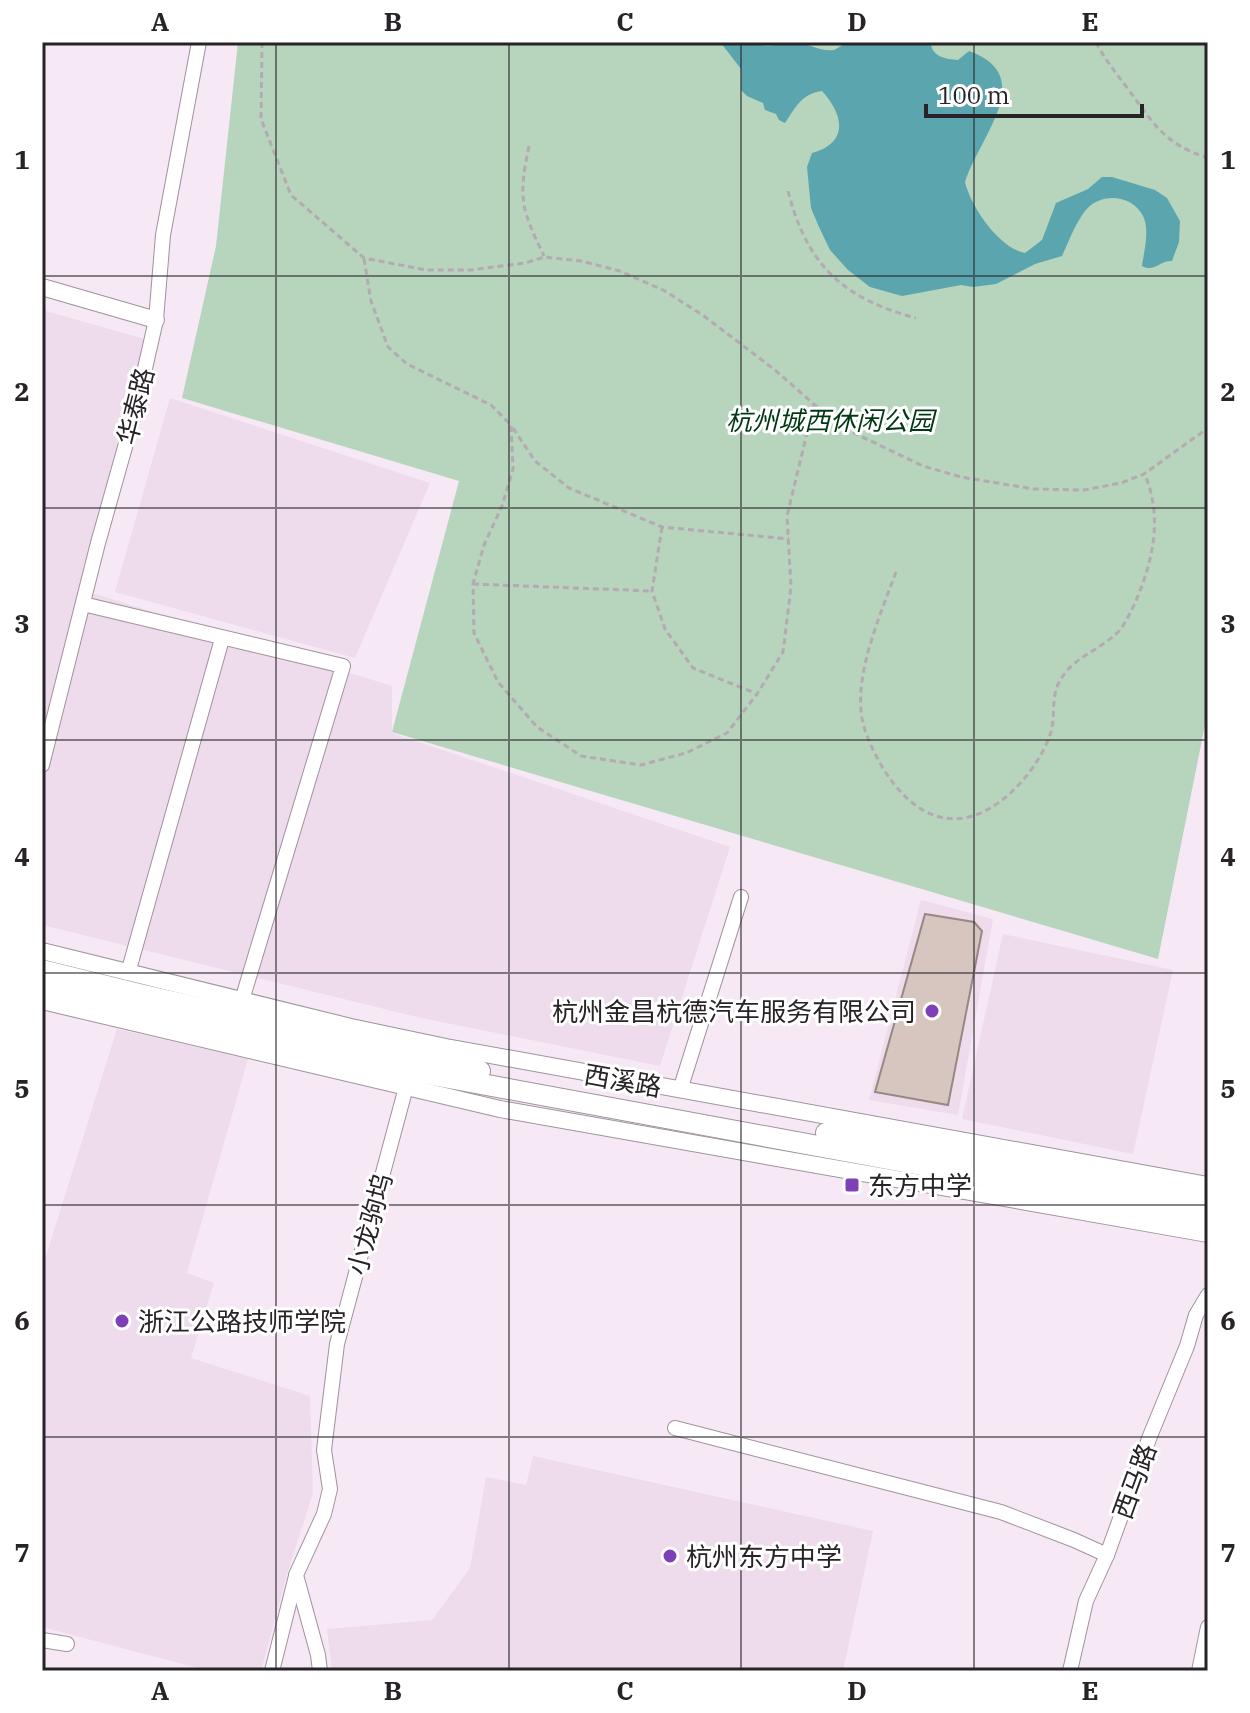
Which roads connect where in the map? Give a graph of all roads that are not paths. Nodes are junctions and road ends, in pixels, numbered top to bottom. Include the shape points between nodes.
1 (199, 42) edge
2 (42, 287) edge
3 (156, 320) junction
4 (83, 604) junction
5 (222, 639) junction
6 (42, 765) edge
7 (741, 897) dead end
8 (42, 951) edge
9 (42, 970) edge
10 (128, 973) junction
11 (42, 985) edge
12 (242, 1000) junction
13 (42, 1001) edge
14 (410, 1073) junction
15 (680, 1090) junction
16 (1208, 1185) edge
17 (1208, 1202) edge
18 (1208, 1218) edge
19 (1208, 1234) edge
20 (1208, 1295) edge
21 (675, 1428) dead end
22 (1107, 1555) junction
23 (296, 1575) junction
24 (1208, 1627) edge
25 (42, 1640) edge
26 (67, 1644) dead end
27 (272, 1671) edge
28 (320, 1671) edge
29 (1070, 1671) edge
30 (1199, 1671) edge

1 - 3 street, 华泰路 via 163,235
2 - 3 street
3 - 4 street, 华泰路
4 - 5 street
4 - 6 street, 华泰路
5 - 10 street
5 - 12 street via 343,666
7 - 15 street
8 - 10 street, 西溪路
9 - 14 main road, 西溪路
10 - 12 street, 西溪路
11 - 14 main road, 西溪路
12 - 15 street, 西溪路 via 446,1047
13 - 14 street, 西溪路
14 - 17 main road, 西溪路
14 - 18 main road, 西溪路
14 - 19 street, 西溪路 via 531,1115
14 - 23 street, 小龙驹坞 via 337,1344 324,1450 330,1489
15 - 16 street, 西溪路
20 - 22 street, 西马路
21 - 22 street via 1001,1512
22 - 29 street, 西马路 via 1086,1601
23 - 27 street, 小龙驹坞
23 - 28 street
24 - 30 street
25 - 26 street

